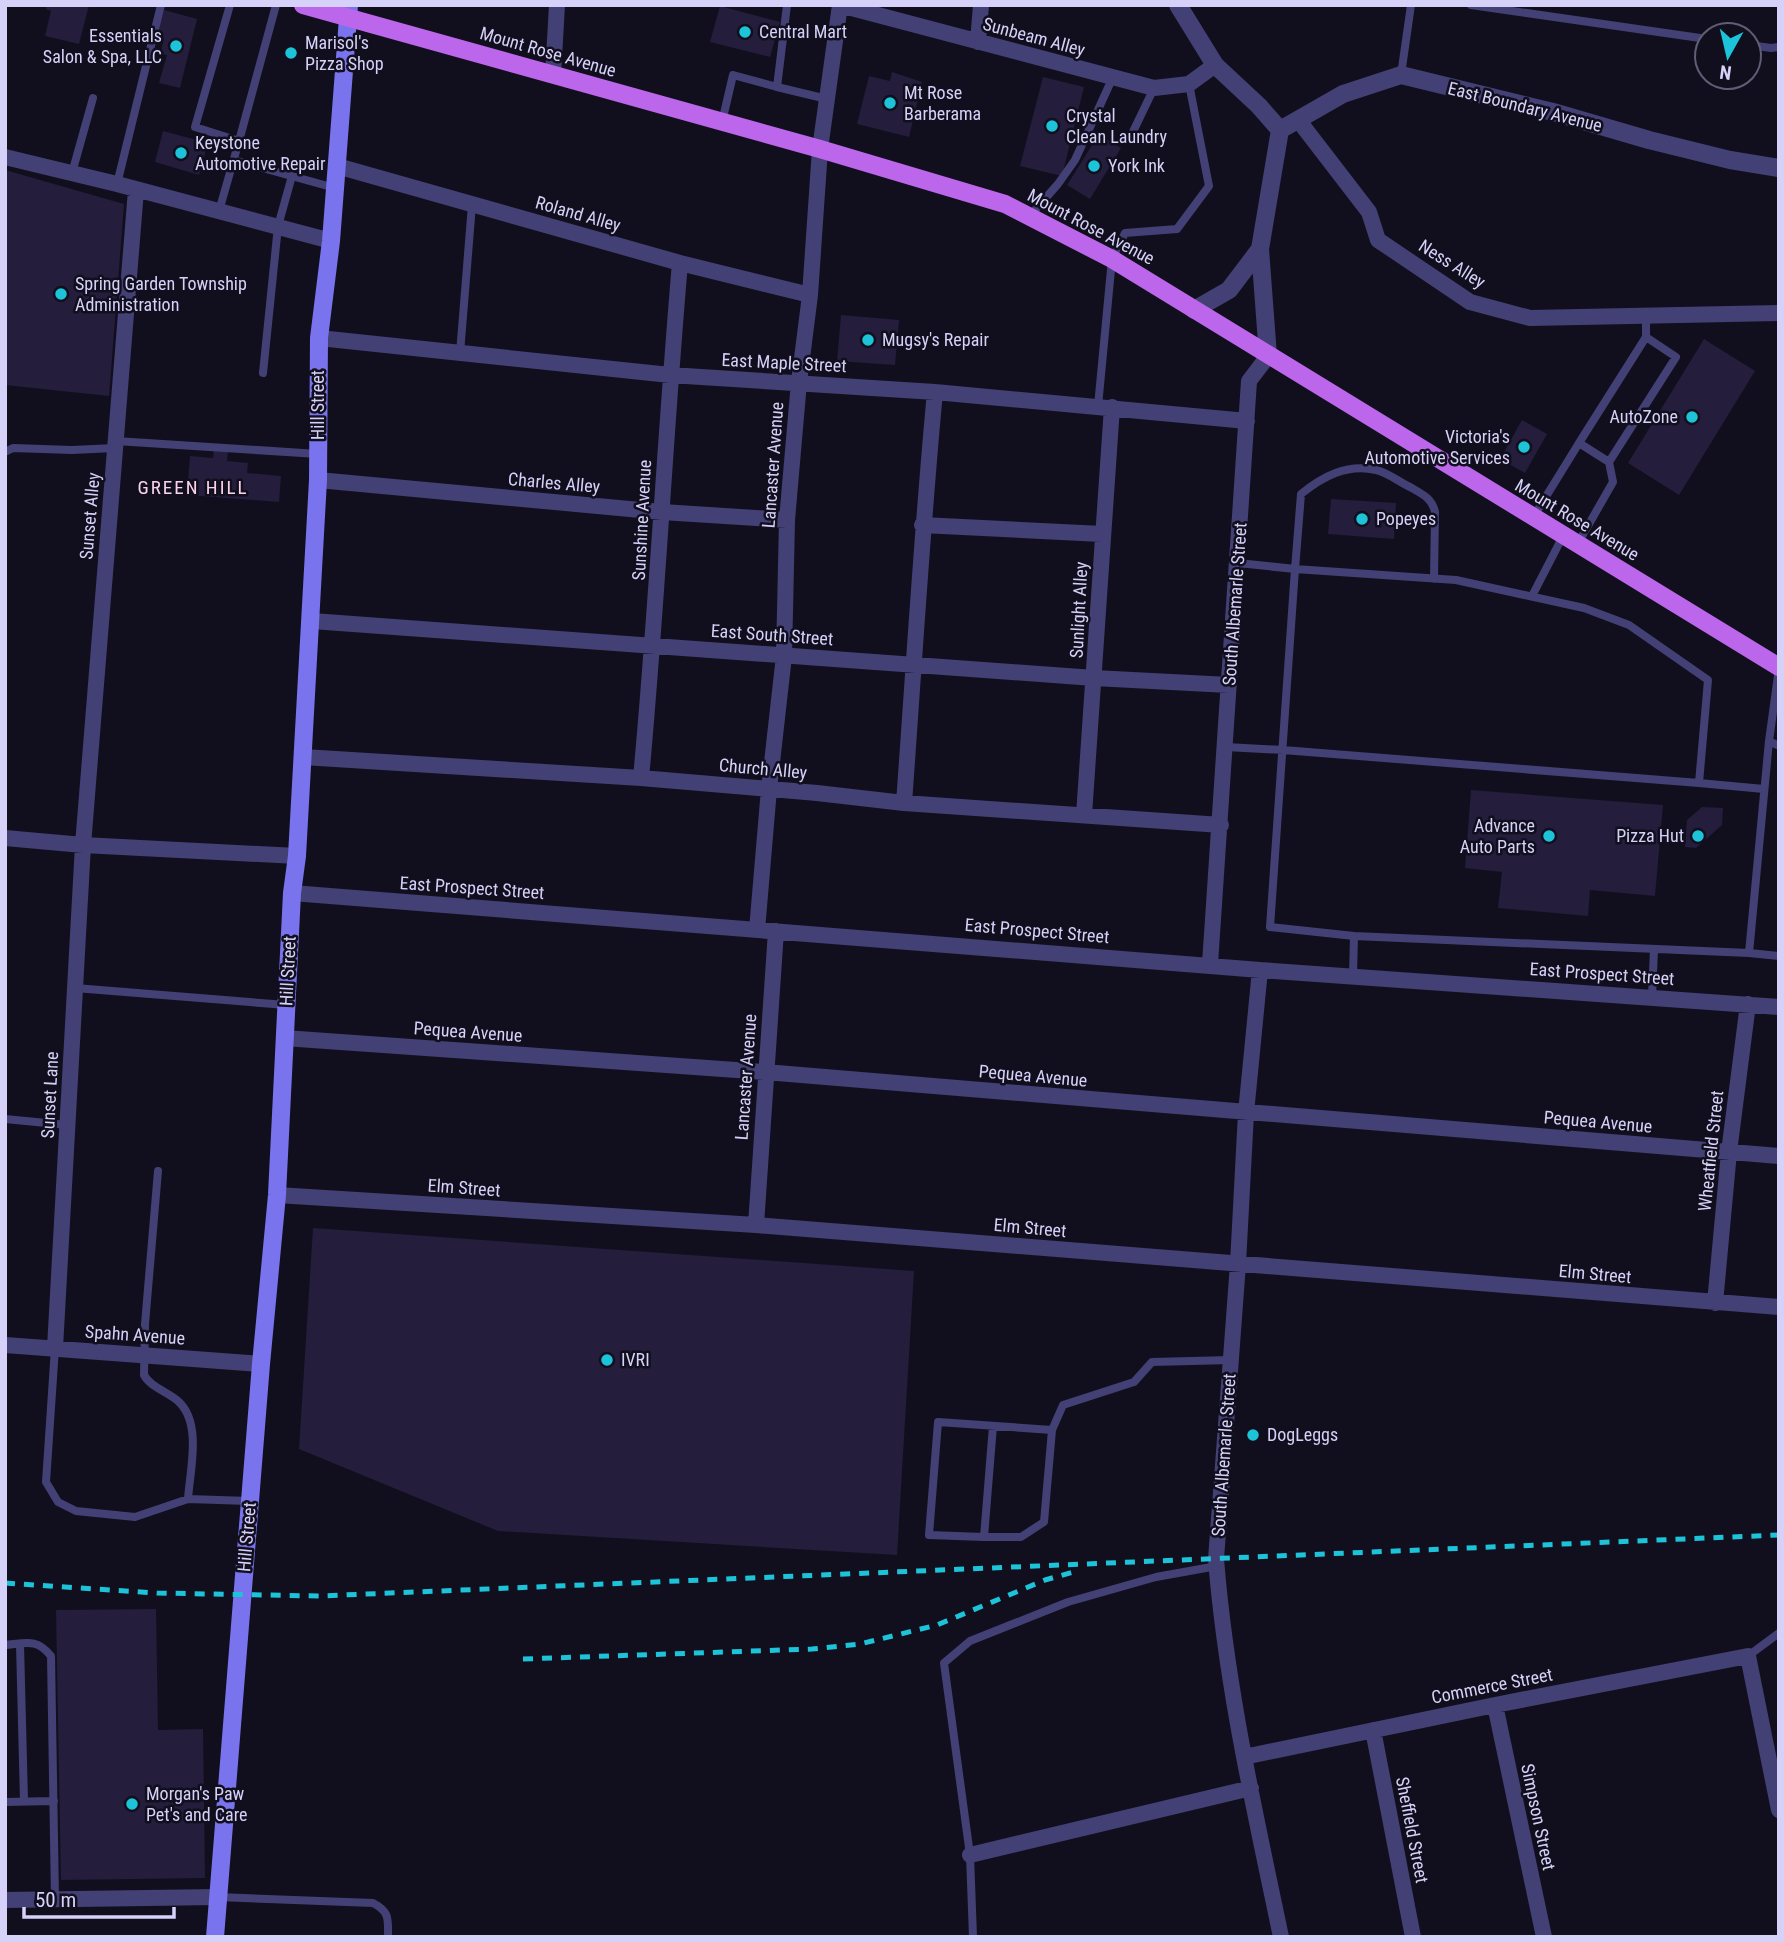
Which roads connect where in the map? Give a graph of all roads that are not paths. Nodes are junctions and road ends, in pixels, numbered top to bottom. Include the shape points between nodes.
1 (161, 5) edge
2 (230, 5) edge
3 (276, 5) edge
4 (303, 5) edge
5 (557, 5) edge
6 (787, 5) edge
7 (840, 5) edge
8 (981, 5) edge
9 (1178, 5) edge
10 (1411, 5) edge
11 (1471, 5) edge
12 (350, 12) edge
13 (1693, 37) edge
14 (978, 42) junction
15 (1215, 65) junction
16 (553, 75) junction
17 (1401, 75) junction
18 (1113, 78) junction
19 (1189, 83) junction
20 (777, 87) junction
21 (1154, 88) junction
22 (93, 98) dead end
23 (827, 99) junction
24 (1299, 121) junction
25 (722, 122) junction
26 (1279, 130) junction
27 (1129, 140) dead end
28 (239, 141) junction
29 (820, 149) junction
30 (5, 157) edge
31 (234, 160) junction
32 (337, 166) junction
33 (1779, 168) edge
34 (72, 173) junction
35 (292, 176) junction
36 (117, 184) junction
37 (335, 188) junction
38 (136, 190) junction
39 (472, 205) junction
40 (219, 211) junction
41 (1029, 216) junction
42 (278, 226) junction
43 (331, 241) junction
44 (1260, 249) junction
45 (1112, 259) junction
46 (680, 263) junction
47 (810, 295) junction
48 (1194, 310) junction
49 (1779, 313) edge
50 (1646, 314) junction
51 (1646, 337) junction
52 (318, 338) junction
53 (460, 353) junction
54 (1268, 356) junction
55 (263, 373) dead end
56 (670, 375) junction
57 (799, 382) junction
58 (935, 392) junction
59 (1105, 407) junction
60 (1248, 421) junction
61 (1579, 443) junction
62 (115, 444) junction
63 (5, 452) edge
64 (318, 454) junction
65 (1609, 462) junction
66 (318, 481) junction
67 (662, 512) junction
68 (1532, 517) junction
69 (787, 520) junction
70 (922, 525) junction
71 (1102, 534) junction
72 (1570, 541) junction
73 (1238, 563) junction
74 (1295, 569) junction
75 (1434, 579) junction
76 (1532, 596) junction
77 (312, 621) junction
78 (654, 646) junction
79 (784, 656) junction
80 (915, 665) junction
81 (1779, 667) edge
82 (1094, 678) junction
83 (1229, 685) junction
84 (1769, 741) junction
85 (1779, 746) edge
86 (1226, 747) junction
87 (1283, 750) junction
88 (303, 757) junction
89 (642, 778) junction
90 (1699, 783) junction
91 (769, 789) junction
92 (1764, 789) junction
93 (904, 803) junction
94 (1084, 815) junction
95 (1221, 825) junction
96 (5, 838) edge
97 (83, 845) junction
98 (297, 856) junction
99 (292, 893) junction
100 (757, 930) junction
101 (776, 931) junction
102 (1354, 936) junction
103 (1654, 949) junction
104 (1749, 953) junction
105 (1779, 956) edge
106 (1210, 964) junction
107 (1260, 970) junction
108 (1353, 976) junction
109 (75, 988) junction
110 (1652, 997) junction
111 (1748, 1004) junction
112 (286, 1005) junction
113 (1779, 1007) edge
114 (284, 1038) junction
115 (765, 1072) junction
116 (1245, 1113) junction
117 (5, 1119) edge
118 (67, 1125) junction
119 (1730, 1152) junction
120 (1779, 1156) edge
121 (159, 1171) dead end
122 (277, 1195) junction
123 (756, 1225) junction
124 (1238, 1264) junction
125 (1715, 1303) junction
126 (1779, 1307) edge
127 (5, 1345) edge
128 (55, 1348) junction
129 (145, 1355) junction
130 (1231, 1360) junction
131 (261, 1364) junction
132 (993, 1426) junction
133 (1052, 1430) junction
134 (188, 1499) junction
135 (250, 1501) junction
136 (984, 1537) junction
137 (1217, 1566) junction
138 (1779, 1633) edge
139 (20, 1644) junction
140 (5, 1645) edge
141 (1748, 1656) junction
142 (1495, 1704) junction
143 (1373, 1730) junction
144 (1244, 1756) junction
145 (1251, 1788) junction
146 (24, 1801) junction
147 (54, 1801) junction
148 (5, 1802) edge
149 (1779, 1810) edge
150 (970, 1855) junction
151 (217, 1897) junction
152 (55, 1899) junction
153 (5, 1900) edge
154 (215, 1937) edge
155 (388, 1937) edge
156 (973, 1937) edge
157 (1281, 1937) edge
158 (1413, 1937) edge
159 (1544, 1937) edge

1 - 36 lane
2 - 28 lane via 195,127
3 - 28 lane
4 - 12 main road, Mount Rose Avenue
5 - 16 street
6 - 20 lane
7 - 14 street, Sunbeam Alley
7 - 23 street, Lancaster Avenue
8 - 14 street
9 - 15 street
10 - 17 lane
11 - 13 lane
12 - 16 main road, Mount Rose Avenue
12 - 32 main road, Hill Street
14 - 18 street, Sunbeam Alley
15 - 19 street, Sunbeam Alley
15 - 26 street
16 - 25 main road, Mount Rose Avenue
17 - 24 street via 1343,94
17 - 33 street, East Boundary Avenue via 1703,153
18 - 21 street, Sunbeam Alley
18 - 41 lane via 1075,160
19 - 21 street, Sunbeam Alley
19 - 45 lane via 1209,186 1178,229 1125,233
20 - 23 lane
20 - 25 lane via 733,75
21 - 27 lane
22 - 34 lane
23 - 29 street, Lancaster Avenue
24 - 26 street
24 - 50 street, Ness Alley via 1370,212 1378,240 1470,302 1530,318
25 - 29 main road, Mount Rose Avenue
26 - 44 street
28 - 31 lane
29 - 41 main road, Mount Rose Avenue via 1005,204
29 - 47 street, Lancaster Avenue
30 - 34 street
31 - 35 lane
31 - 40 lane
32 - 37 main road, Hill Street
32 - 39 street, Roland Alley
34 - 36 street
35 - 37 lane
35 - 42 lane
36 - 38 street
37 - 43 main road, Hill Street
38 - 40 street
38 - 62 street, Sunset Alley
39 - 46 street, Roland Alley
39 - 53 lane
40 - 42 street
41 - 45 main road, Mount Rose Avenue
42 - 43 street
42 - 55 lane
43 - 52 main road, Hill Street
44 - 48 street via 1229,290
44 - 54 street
45 - 48 main road, Mount Rose Avenue
45 - 59 lane
46 - 47 street, Roland Alley
46 - 56 street, Sunshine Avenue
47 - 57 street, Lancaster Avenue
48 - 54 main road, Mount Rose Avenue
49 - 50 street, Ness Alley
50 - 51 lane
51 - 61 lane
51 - 65 lane via 1676,356
52 - 53 street, East Maple Street
52 - 64 main road, Hill Street
53 - 56 street, East Maple Street
54 - 60 street, South Albemarle Street via 1250,381
54 - 68 main road, Mount Rose Avenue
56 - 57 street, East Maple Street
56 - 67 street, Sunshine Avenue
57 - 58 street, East Maple Street
57 - 69 street, Lancaster Avenue
58 - 59 street, East Maple Street
58 - 70 street
59 - 60 street, East Maple Street
59 - 71 street, Sunlight Alley
60 - 73 street, South Albemarle Street
61 - 65 lane
61 - 68 lane
62 - 63 lane
62 - 64 lane
62 - 97 street, Sunset Alley
64 - 66 main road, Hill Street
65 - 72 lane via 1613,482
66 - 67 street, Charles Alley
66 - 77 main road, Hill Street
67 - 69 street, Charles Alley
67 - 78 street, Sunshine Avenue
68 - 72 main road, Mount Rose Avenue
69 - 79 street, Lancaster Avenue
70 - 71 street
70 - 80 street
71 - 82 street, Sunlight Alley
72 - 76 lane
72 - 81 main road, Mount Rose Avenue
73 - 74 lane
73 - 83 street, South Albemarle Street
74 - 75 lane
74 - 75 lane via 1300,494 1343,470 1376,470 1433,503
74 - 87 lane
75 - 76 lane
76 - 90 lane via 1629,625 1708,680
77 - 78 street, East South Street
77 - 88 main road, Hill Street
78 - 79 street, East South Street
78 - 89 street, Sunshine Avenue
79 - 80 street, East South Street
79 - 91 street, Lancaster Avenue
80 - 82 street, East South Street
80 - 93 street
81 - 84 lane
82 - 83 street, East South Street
82 - 94 street, Sunlight Alley
83 - 86 street, South Albemarle Street
84 - 85 lane
84 - 92 lane
86 - 87 lane
86 - 95 street, South Albemarle Street
87 - 90 lane
87 - 102 lane via 1270,927
88 - 89 street, Church Alley
88 - 98 main road, Hill Street
89 - 91 street, Church Alley
90 - 92 lane
91 - 93 street, Church Alley
91 - 100 street, Lancaster Avenue
92 - 104 lane
93 - 94 street, Church Alley
94 - 95 street, Church Alley
95 - 106 street, South Albemarle Street
96 - 97 street
97 - 98 street
97 - 109 street, Sunset Lane
98 - 99 main road, Hill Street
99 - 100 street, East Prospect Street
99 - 112 main road, Hill Street
100 - 101 street, East Prospect Street
101 - 106 street, East Prospect Street
101 - 115 street, Lancaster Avenue
102 - 103 lane
102 - 108 lane
103 - 104 lane
103 - 110 lane
104 - 105 lane
106 - 107 street, East Prospect Street
107 - 108 street, East Prospect Street
107 - 116 street, South Albemarle Street
108 - 110 street, East Prospect Street
109 - 112 lane
109 - 118 street, Sunset Lane
110 - 111 street, East Prospect Street
111 - 113 street, East Prospect Street
111 - 119 street, Wheatfield Street
112 - 114 main road, Hill Street
114 - 115 street, Pequea Avenue
114 - 122 main road, Hill Street
115 - 116 street, Pequea Avenue
115 - 123 street, Lancaster Avenue
116 - 119 street, Pequea Avenue
116 - 124 street, South Albemarle Street
117 - 118 lane
118 - 128 street, Sunset Lane
119 - 120 street, Pequea Avenue
119 - 125 street, Wheatfield Street
121 - 129 lane
122 - 123 street, Elm Street
122 - 131 main road, Hill Street
123 - 124 street, Elm Street
124 - 125 street, Elm Street
124 - 130 street, South Albemarle Street
125 - 126 street, Elm Street
127 - 128 street, Spahn Avenue
128 - 129 street, Spahn Avenue
128 - 134 lane via 46,1482 58,1502 76,1511 135,1517
129 - 131 street, Spahn Avenue
129 - 134 lane via 148,1382 180,1403 193,1427
130 - 133 lane via 1152,1362 1134,1382 1063,1405
130 - 137 street, South Albemarle Street
131 - 135 main road, Hill Street
132 - 133 lane
132 - 136 lane
132 - 136 lane via 938,1422 929,1535
133 - 136 lane via 1044,1522 1021,1537
134 - 135 lane
135 - 151 main road, Hill Street
137 - 144 street, South Albemarle Street
137 - 150 lane via 1156,1577 1068,1602 970,1641 944,1663
138 - 141 lane
139 - 140 lane
139 - 146 lane
139 - 147 lane via 35,1643 51,1656
141 - 142 street, Commerce Street
141 - 149 street
142 - 143 street, Commerce Street
142 - 159 street, Simpson Street
143 - 144 street, Commerce Street
143 - 158 street, Sheffield Street
144 - 145 street, South Albemarle Street
145 - 150 street
145 - 157 street, South Albemarle Street
146 - 147 lane
146 - 148 lane
147 - 152 lane
150 - 156 lane
151 - 152 street
151 - 154 main road, Hill Street
151 - 155 lane via 373,1903 383,1908 387,1917
152 - 153 street

